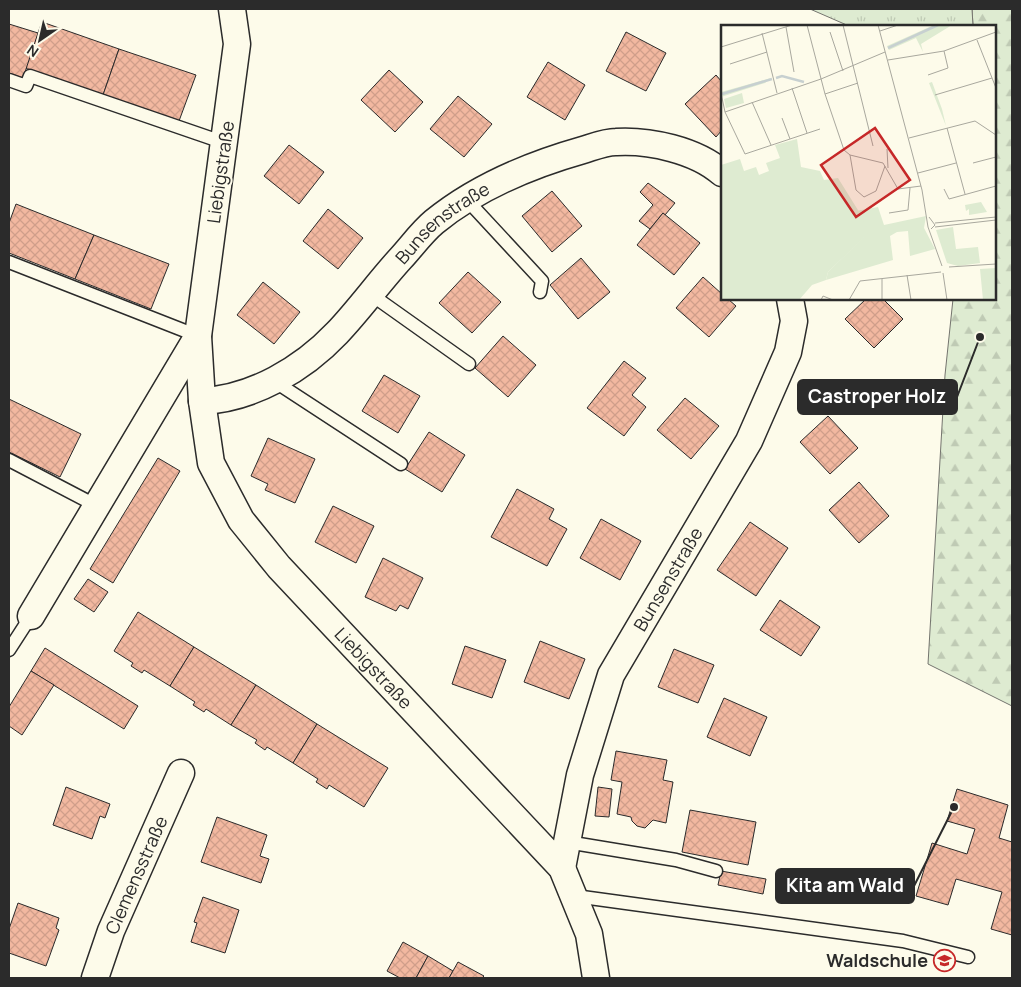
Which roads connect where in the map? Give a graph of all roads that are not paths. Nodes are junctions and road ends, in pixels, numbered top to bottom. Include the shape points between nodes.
1 (232, 9) edge
2 (9, 80) edge
3 (225, 142) junction
4 (721, 172) edge
5 (467, 200) junction
6 (9, 262) edge
7 (540, 292) dead end
8 (370, 293) junction
9 (790, 300) edge
10 (198, 336) junction
11 (469, 364) dead end
12 (274, 380) junction
13 (202, 401) junction
14 (9, 460) edge
15 (401, 464) dead end
16 (97, 506) junction
17 (31, 616) joint
18 (9, 650) edge
19 (181, 773) dead end
20 (567, 842) junction
21 (562, 868) junction
22 (716, 871) dead end
23 (575, 896) junction
24 (968, 958) dead end
25 (95, 978) edge
26 (596, 978) edge

1 - 3 street, Liebigstraße via 238,44
2 - 3 lane via 26,86 30,76
3 - 10 street, Liebigstraße
4 - 5 street, Bunsenstraße via 688,154 652,142 614,142 540,163
5 - 7 lane via 542,281
5 - 8 street, Bunsenstraße via 433,222
6 - 10 lane
8 - 11 lane
8 - 12 street, Bunsenstraße via 337,334 301,364
9 - 20 street, Bunsenstraße via 794,321 788,352 749,441 612,676 580,775
10 - 13 street, Liebigstraße
10 - 16 street, Liebigstraße
12 - 13 street, Bunsenstraße via 222,400
12 - 15 lane
13 - 21 street, Liebigstraße via 212,463 241,520 279,568
14 - 16 lane
16 - 17 street, Liebigstraße
17 - 18 lane
19 - 25 street, Clemensstraße via 111,931
20 - 21 street, Bunsenstraße
20 - 22 lane via 676,860
21 - 23 street, Liebigstraße
23 - 24 lane via 903,941
23 - 26 street, Liebigstraße via 589,934

